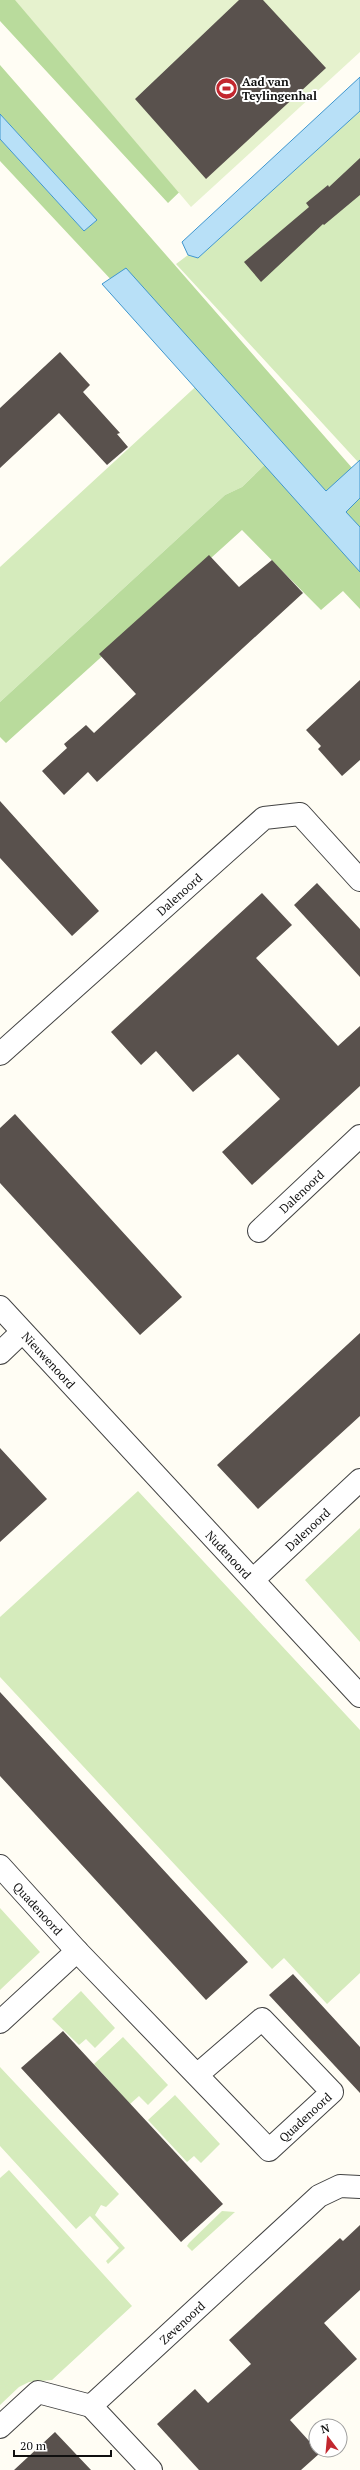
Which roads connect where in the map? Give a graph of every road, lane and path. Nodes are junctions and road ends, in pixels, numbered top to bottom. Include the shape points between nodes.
1 (360, 880) edge
2 (0, 1054) edge
3 (360, 1136) edge
4 (259, 1231) dead end
5 (0, 1306) edge
6 (22, 1332) junction
7 (0, 1353) edge
8 (98, 1412) joint
9 (360, 1480) edge
10 (254, 1579) junction
11 (360, 1696) edge
12 (0, 1866) edge
13 (77, 1951) junction
14 (0, 2022) edge
15 (197, 2075) junction
16 (360, 2187) edge
17 (91, 2406) junction
18 (0, 2427) edge
19 (151, 2470) edge

1 - 2 street, Dalenoord via 300,814 264,818
3 - 4 street, Dalenoord
5 - 6 street, Nieuwenoord
6 - 7 street
6 - 8 street, Nieuwenoord
8 - 10 street, Nudenoord
9 - 10 street, Dalenoord
10 - 11 street, Nudenoord
12 - 13 street, Quadenoord
13 - 14 street
13 - 15 street, Quadenoord
15 - 15 street, Quadenoord via 262,2019 332,2092 269,2150
16 - 17 street, Zevenoord via 340,2186 319,2196
17 - 18 street via 38,2392
17 - 19 street

